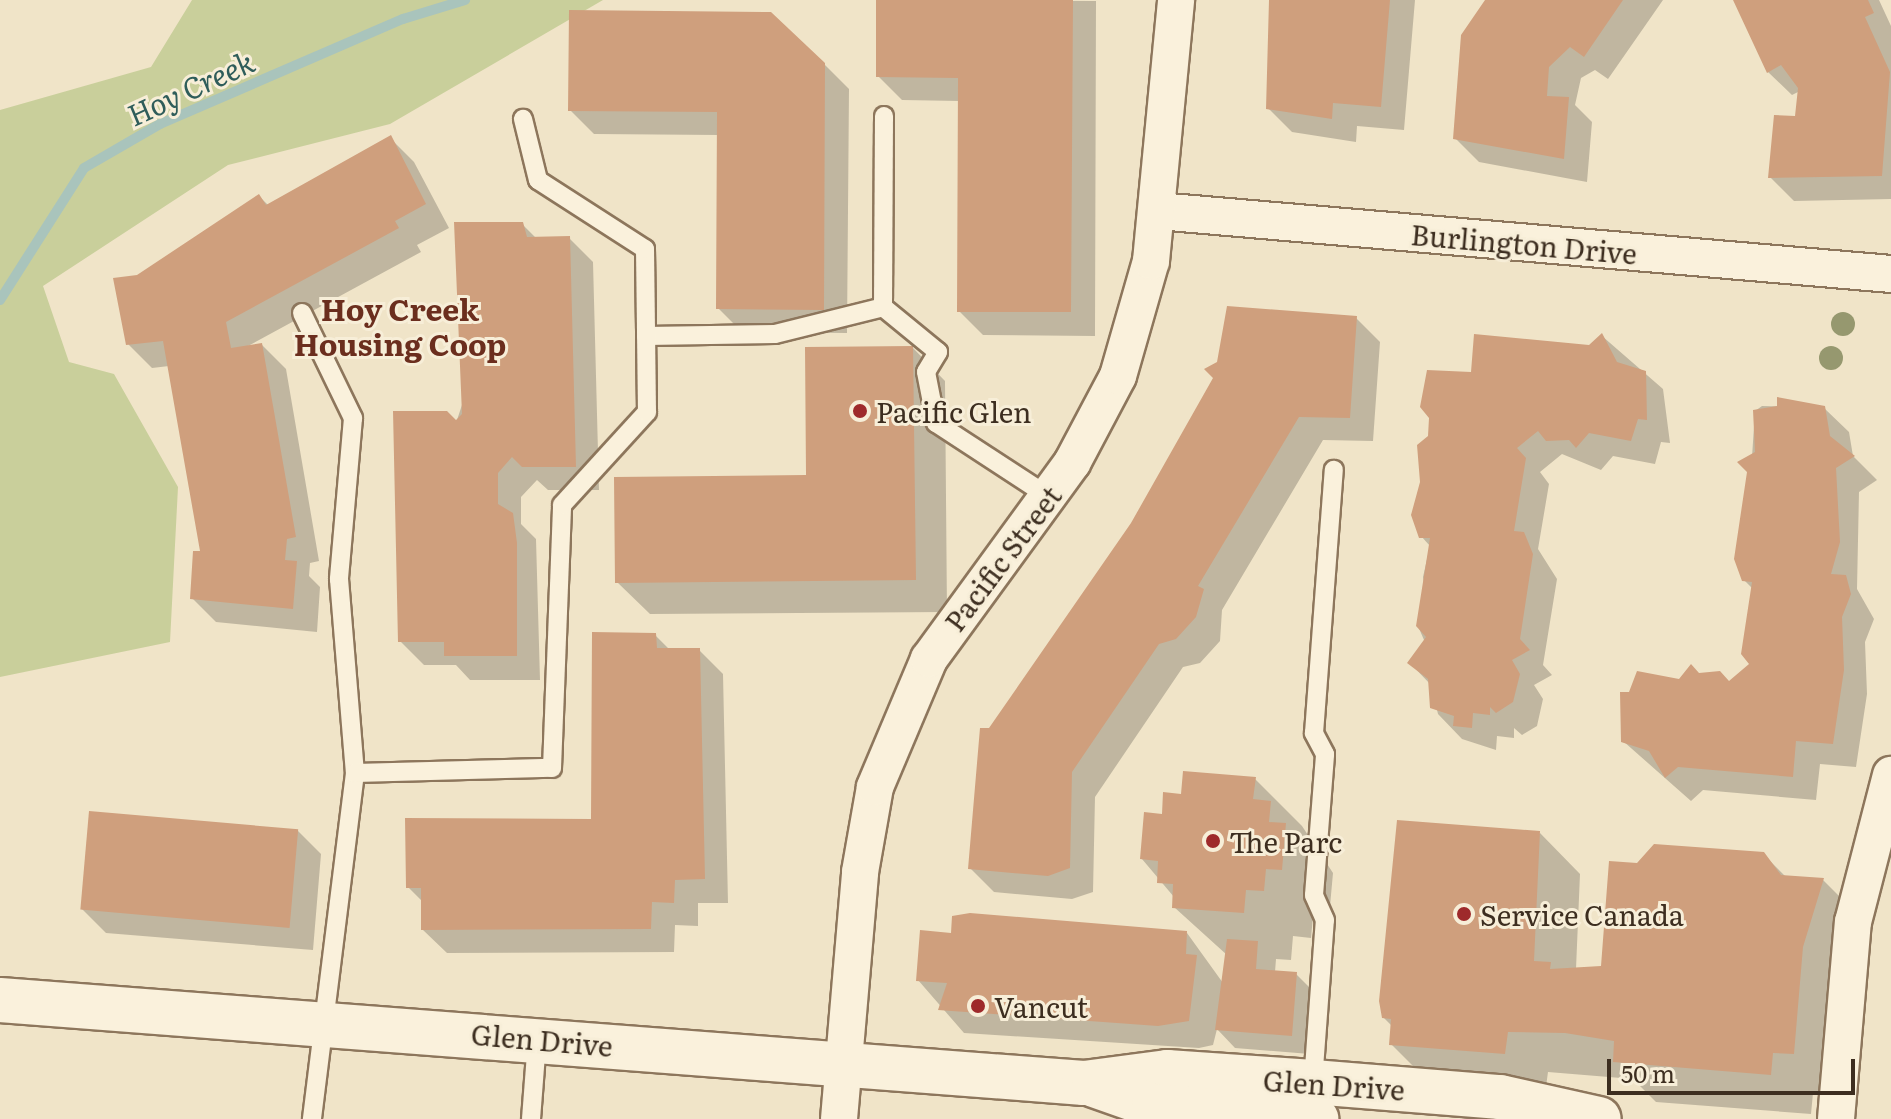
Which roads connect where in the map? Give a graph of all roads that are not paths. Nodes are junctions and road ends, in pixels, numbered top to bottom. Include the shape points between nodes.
1 (1176, 0) edge
2 (884, 116) dead end
3 (523, 119) dead end
4 (1158, 211) junction
5 (1891, 274) edge
6 (883, 307) junction
7 (302, 313) dead end
8 (646, 336) junction
9 (1334, 470) dead end
10 (1048, 496) junction
11 (355, 773) junction
12 (1891, 775) edge
13 (0, 1000) edge
14 (328, 1022) junction
15 (537, 1038) junction
16 (844, 1064) junction
17 (1315, 1100) edge
18 (312, 1119) edge
19 (531, 1119) edge
20 (839, 1119) edge
21 (1582, 1119) edge
22 (1836, 1119) edge

1 - 4 street, Pacific Street
2 - 6 lane
3 - 8 lane via 538,180 645,249
4 - 5 street, Burlington Drive
4 - 10 street, Pacific Street via 1124,361
6 - 8 lane via 775,334
6 - 10 lane via 938,352 926,372 936,423
7 - 11 lane via 353,418 339,579
8 - 11 lane via 647,412 562,505 552,768
9 - 17 lane via 1314,733 1325,754 1314,895 1325,920
10 - 16 street, Pacific Street via 937,647 888,749 863,848
11 - 14 lane
12 - 22 street via 1853,922
13 - 14 street, Glen Drive
14 - 15 street, Glen Drive
14 - 18 lane
15 - 16 street, Glen Drive
15 - 19 lane
16 - 17 street, Glen Drive via 1084,1083 1167,1072
16 - 20 street, Pacific Street
17 - 21 street, Glen Drive via 1509,1098

